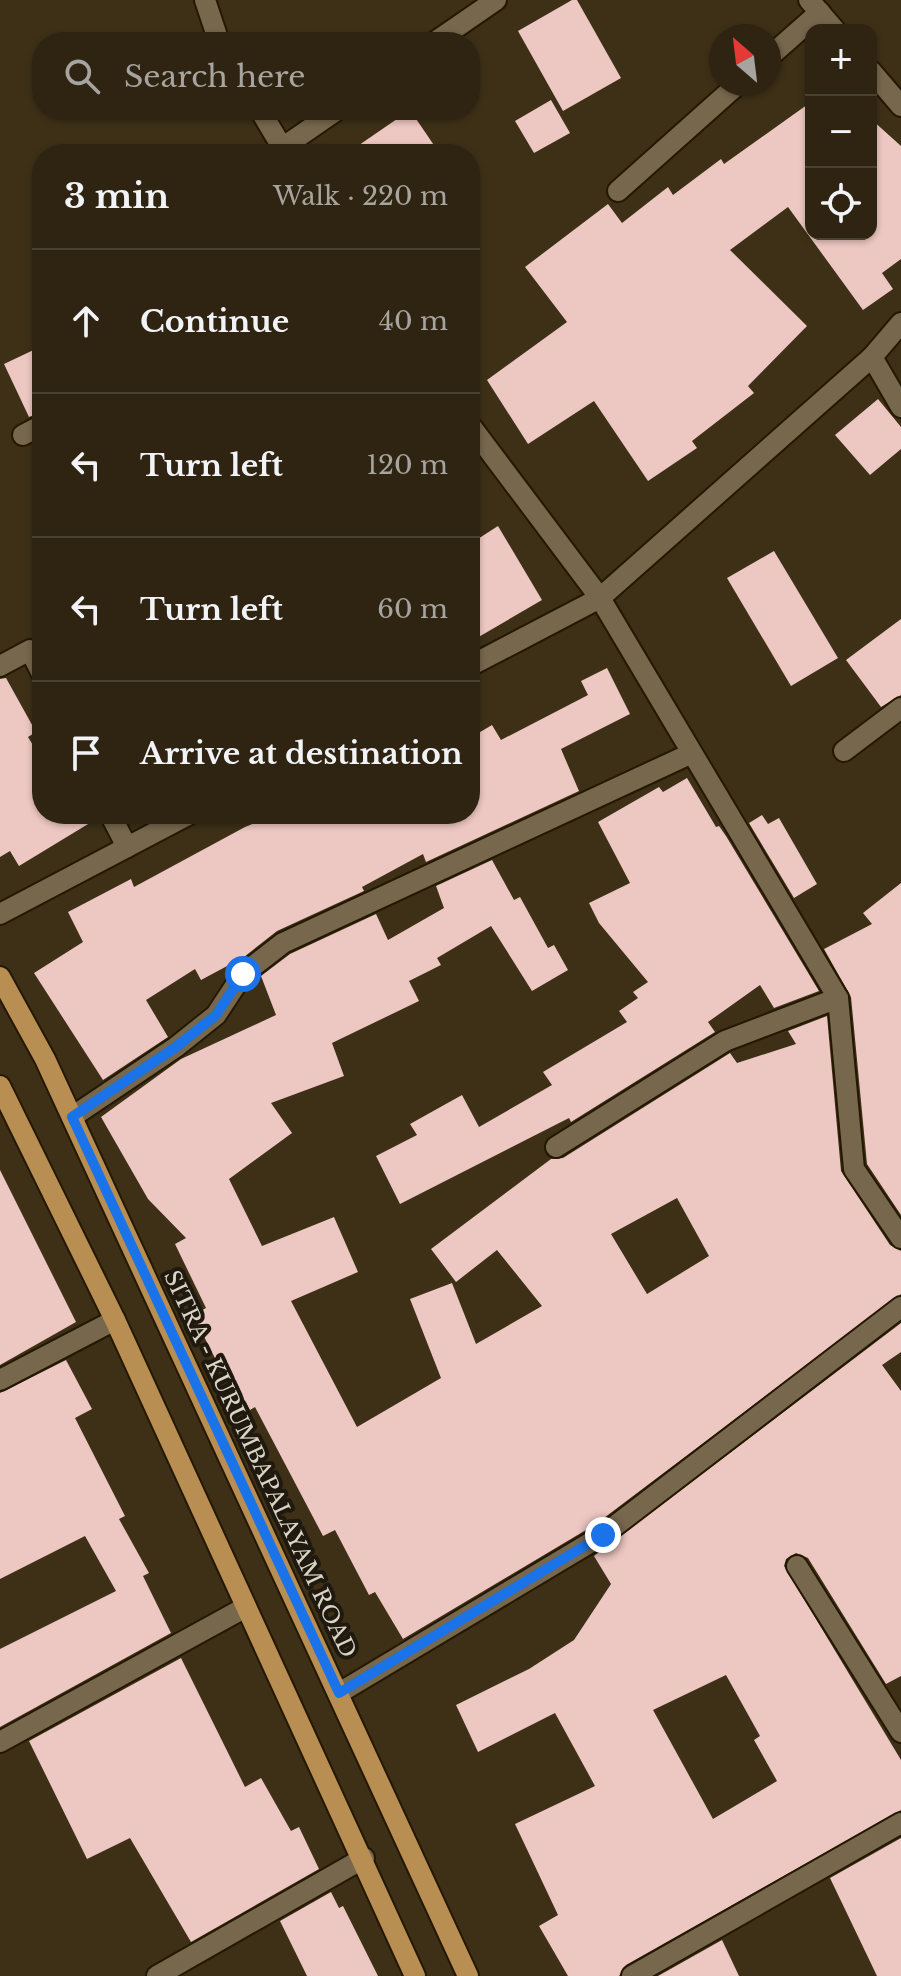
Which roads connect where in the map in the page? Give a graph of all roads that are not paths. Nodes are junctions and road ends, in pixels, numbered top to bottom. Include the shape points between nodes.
1 (205, 0) edge
2 (496, 0) edge
3 (814, 6) edge
4 (469, 8) edge
5 (830, 24) edge
6 (216, 32) edge
7 (445, 32) edge
8 (781, 43) edge
9 (877, 78) edge
10 (725, 96) edge
11 (901, 106) edge
12 (266, 120) edge
13 (324, 120) edge
14 (280, 144) edge
15 (293, 144) edge
16 (618, 191) dead end
17 (901, 323) edge
18 (872, 357) junction
19 (901, 407) edge
20 (32, 430) edge
21 (23, 435) dead end
22 (480, 438) edge
23 (600, 598) junction
24 (32, 654) edge
25 (480, 661) edge
26 (0, 666) edge
27 (901, 708) edge
28 (844, 751) dead end
29 (690, 754) junction
30 (115, 824) edge
31 (171, 824) edge
32 (127, 847) junction
33 (0, 914) edge
34 (0, 977) edge
35 (838, 998) junction
36 (0, 1086) edge
37 (72, 1117) junction
38 (556, 1147) dead end
39 (901, 1238) edge
40 (901, 1307) edge
41 (115, 1320) junction
42 (0, 1380) edge
43 (797, 1566) dead end
44 (246, 1607) junction
45 (339, 1693) junction
46 (901, 1732) edge
47 (0, 1742) edge
48 (901, 1823) edge
49 (364, 1858) junction
50 (157, 1976) edge
51 (415, 1976) edge
52 (468, 1976) edge
53 (632, 1976) edge

1 - 6 street
2 - 4 street
3 - 5 street
3 - 8 street
4 - 7 street
9 - 11 street
10 - 16 street
12 - 14 street
13 - 15 street
17 - 18 street
18 - 19 street
18 - 23 street
20 - 21 street
22 - 23 street
23 - 25 street
23 - 29 street
24 - 26 street via 30,650
27 - 28 street
29 - 35 street
29 - 37 street via 283,943 243,974 216,1015
30 - 32 street
31 - 32 street
32 - 33 street
34 - 37 main road, SITRA - KURUMBAPALAYAM ROAD
35 - 38 street via 725,1041
35 - 39 street via 854,1169
36 - 41 main road
37 - 45 main road, SITRA - KURUMBAPALAYAM ROAD
40 - 45 street via 603,1535
41 - 42 street
41 - 44 main road
43 - 46 street
44 - 47 street
44 - 49 main road
45 - 52 main road, SITRA - KURUMBAPALAYAM ROAD
48 - 53 street
49 - 50 street
49 - 51 main road

